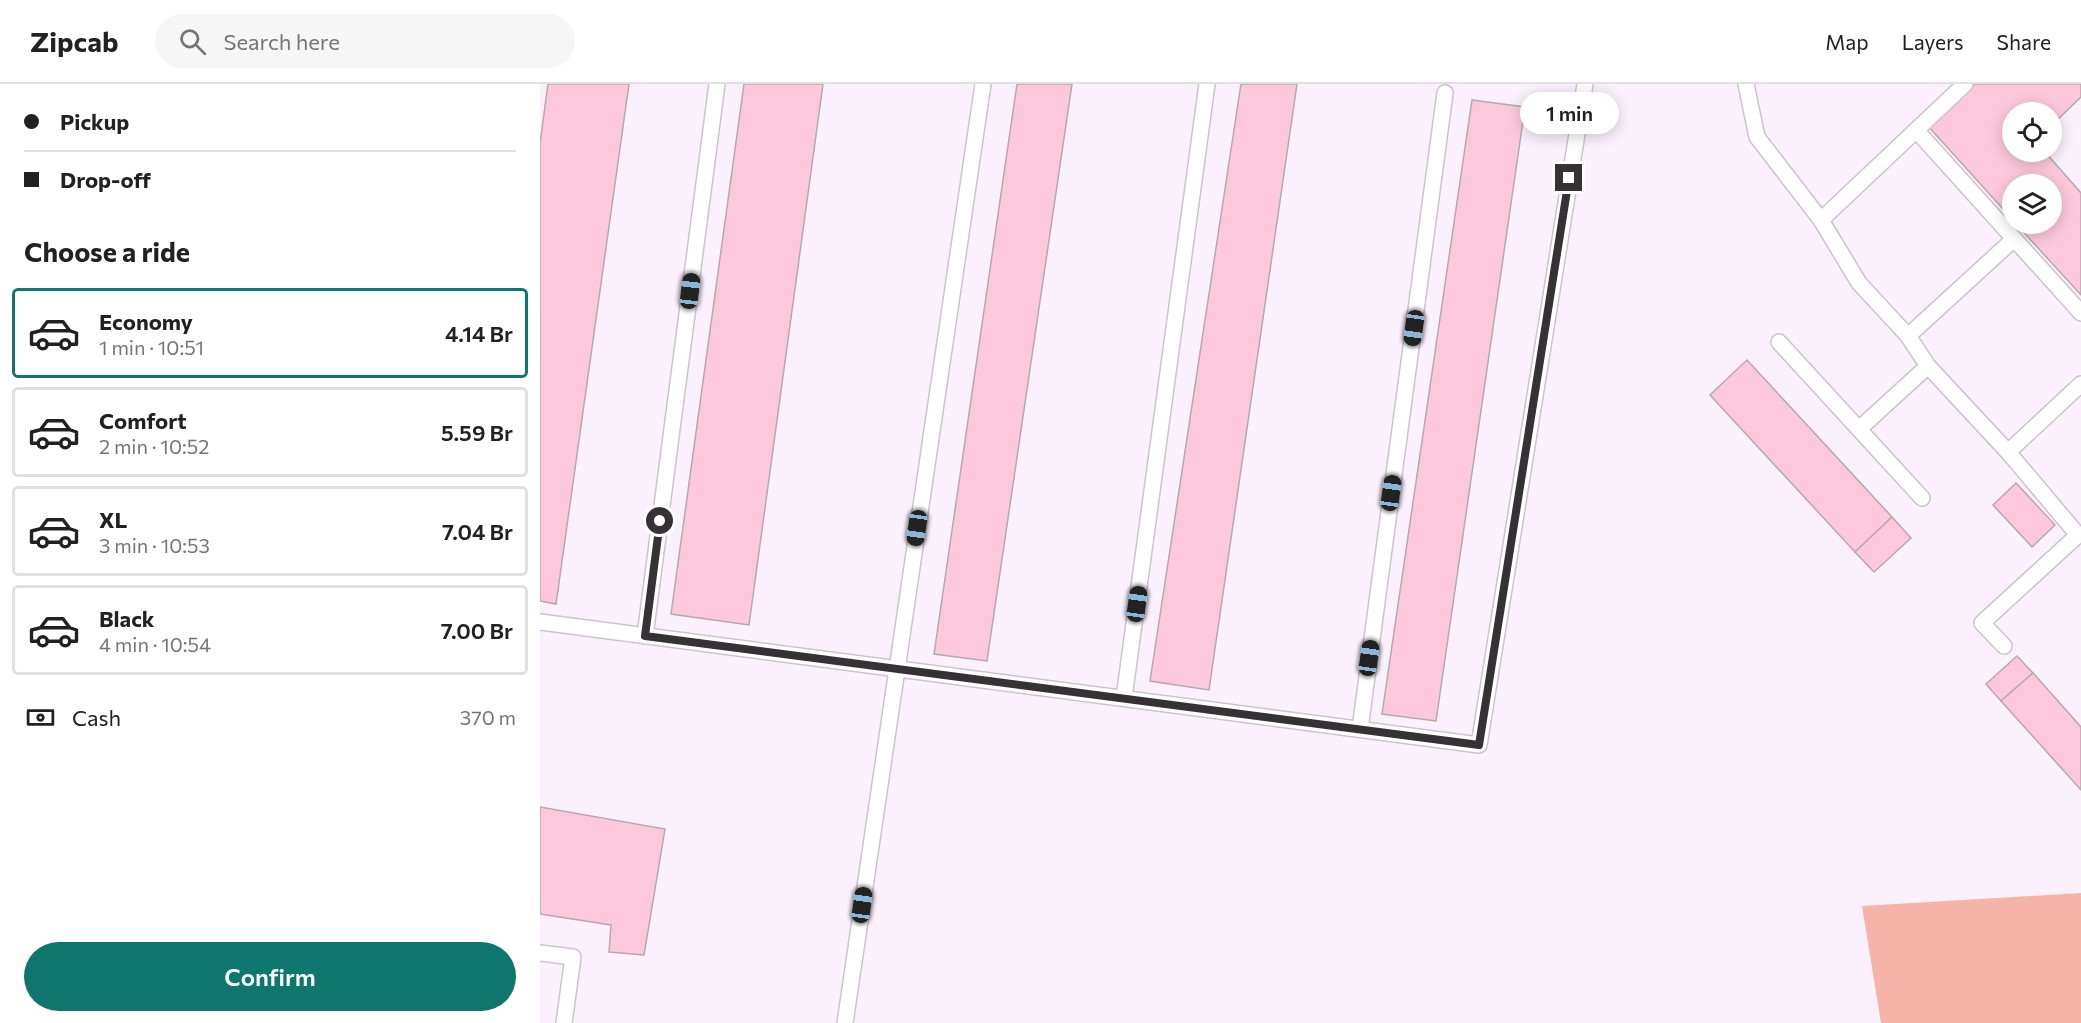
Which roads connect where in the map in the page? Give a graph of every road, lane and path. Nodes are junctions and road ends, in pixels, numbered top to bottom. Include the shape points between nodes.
1 (717, 84) edge
2 (983, 84) edge
3 (1207, 84) edge
4 (1585, 84) edge
5 (1746, 84) edge
6 (1965, 84) edge
7 (1445, 93) dead end
8 (1916, 130) junction
9 (1821, 220) junction
10 (2014, 239) junction
11 (2081, 313) edge
12 (1908, 336) junction
13 (1779, 342) dead end
14 (1928, 366) junction
15 (2081, 384) edge
16 (1859, 429) junction
17 (2008, 452) junction
18 (1922, 498) dead end
19 (540, 622) edge
20 (645, 636) junction
21 (2004, 646) dead end
22 (896, 668) junction
23 (1124, 698) junction
24 (1360, 729) junction
25 (540, 953) edge
26 (564, 1023) edge
27 (845, 1023) edge

1 - 20 lane
2 - 22 lane
3 - 23 lane
4 - 24 lane via 1479,745
5 - 9 lane via 1757,137
6 - 8 lane
7 - 24 lane
8 - 9 lane
8 - 10 lane
9 - 12 lane via 1859,283
10 - 11 lane
10 - 12 lane
12 - 14 lane
13 - 16 lane
14 - 16 lane
14 - 17 lane
15 - 17 lane
16 - 18 lane
17 - 21 lane via 2078,535 1982,623
19 - 20 lane
20 - 22 lane
22 - 23 lane
22 - 27 lane
23 - 24 lane
25 - 26 lane via 573,957

